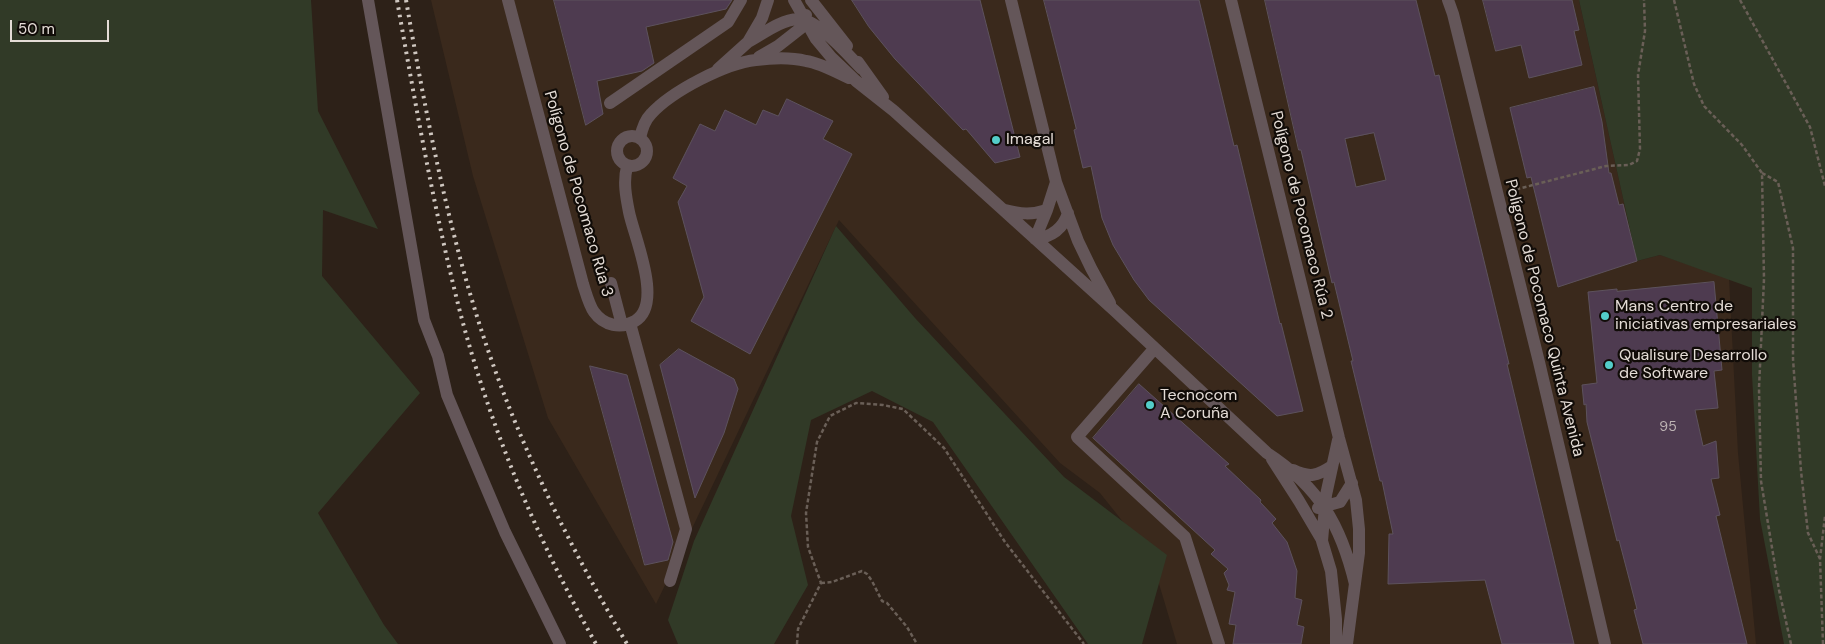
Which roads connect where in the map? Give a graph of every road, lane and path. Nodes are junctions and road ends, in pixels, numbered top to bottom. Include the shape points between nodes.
1 (368, 0) edge
2 (508, 0) edge
3 (741, 0) edge
4 (768, 0) edge
5 (794, 0) edge
6 (811, 0) edge
7 (1011, 0) edge
8 (1231, 0) edge
9 (1448, 0) edge
10 (1644, 0) edge
11 (1674, 0) edge
12 (1740, 0) edge
13 (804, 19) junction
14 (748, 42) junction
15 (754, 60) junction
16 (862, 68) junction
17 (714, 72) junction
18 (856, 82) junction
19 (610, 103) dead end
20 (894, 111) junction
21 (640, 138) junction
22 (627, 166) junction
23 (1762, 173) junction
24 (1056, 182) junction
25 (1825, 186) edge
26 (1498, 194) junction
27 (1003, 210) junction
28 (1047, 210) junction
29 (1068, 213) junction
30 (1035, 239) junction
31 (611, 283) dead end
32 (1115, 311) junction
33 (626, 324) junction
34 (1154, 349) junction
35 (1339, 438) junction
36 (1267, 453) junction
37 (1332, 466) junction
38 (1289, 468) junction
39 (1352, 484) junction
40 (1299, 501) junction
41 (1324, 507) junction
42 (1825, 516) edge
43 (1322, 540) junction
44 (1820, 559) junction
45 (670, 580) dead end
46 (821, 583) junction
47 (1355, 584) junction
48 (1823, 601) edge
49 (560, 644) edge
50 (797, 644) edge
51 (917, 644) edge
52 (1084, 644) edge
53 (1219, 644) edge
54 (1336, 644) edge
55 (1347, 644) edge
56 (1605, 644) edge
57 (1792, 644) edge
58 (1823, 644) edge

1 - 49 street via 424,320 450,402 505,532
2 - 33 street, Polígono de Pocomaco Rúa 3 via 583,284 594,312 606,324
3 - 19 street via 728,22
4 - 14 street
5 - 13 street
6 - 13 street
6 - 16 street
7 - 24 street
8 - 35 street, Polígono de Pocomaco Rúa 2
9 - 26 street, Polígono de Pocomaco Quinta Avenida
10 - 26 path via 1645,31 1638,75 1640,149 1637,161
11 - 23 path via 1694,84 1704,106 1742,145
12 - 25 path via 1810,127
13 - 14 street via 779,25
13 - 15 street via 801,28
13 - 16 street via 817,26
13 - 18 street via 816,38
14 - 17 street
15 - 17 street
15 - 18 street via 782,58 808,61
16 - 20 street
17 - 21 street via 676,94 651,114
18 - 20 street
20 - 27 street
21 - 22 street via 647,147 647,156 635,167
21 - 22 street via 624,138 618,145 620,161
22 - 33 street via 628,212 648,282 648,297 637,320
23 - 44 path via 1778,182 1794,248 1794,359 1801,472 1808,533
23 - 57 path via 1761,481 1779,590
24 - 28 street
24 - 29 street
26 - 56 street, Polígono de Pocomaco Quinta Avenida
27 - 28 street via 1036,214
27 - 30 street
28 - 30 street
29 - 30 street via 1057,231
29 - 32 street via 1091,268
30 - 32 street
31 - 33 street
32 - 34 street
33 - 45 street via 686,529
34 - 36 street
34 - 53 street via 1077,437 1185,537
35 - 37 street, Polígono de Pocomaco Rúa 2
35 - 39 street, Polígono de Pocomaco Rúa 2
36 - 38 street
36 - 40 street
37 - 38 street via 1318,475
37 - 41 street, Polígono de Pocomaco Rúa 2
38 - 41 street
39 - 41 street via 1340,502
39 - 47 street, Polígono de Pocomaco Rúa 2 via 1359,529
40 - 41 street
40 - 43 street
41 - 43 street, Polígono de Pocomaco Rúa 2
41 - 47 street via 1342,538
42 - 44 path
43 - 54 street via 1331,571
44 - 48 path
46 - 50 path via 798,629
46 - 51 path via 862,571 867,574 882,601 907,627
46 - 52 path via 808,547 806,513 817,442 830,416 856,403 902,409 944,448 1005,542
47 - 55 street, Polígono de Pocomaco Rúa 2
48 - 58 path

